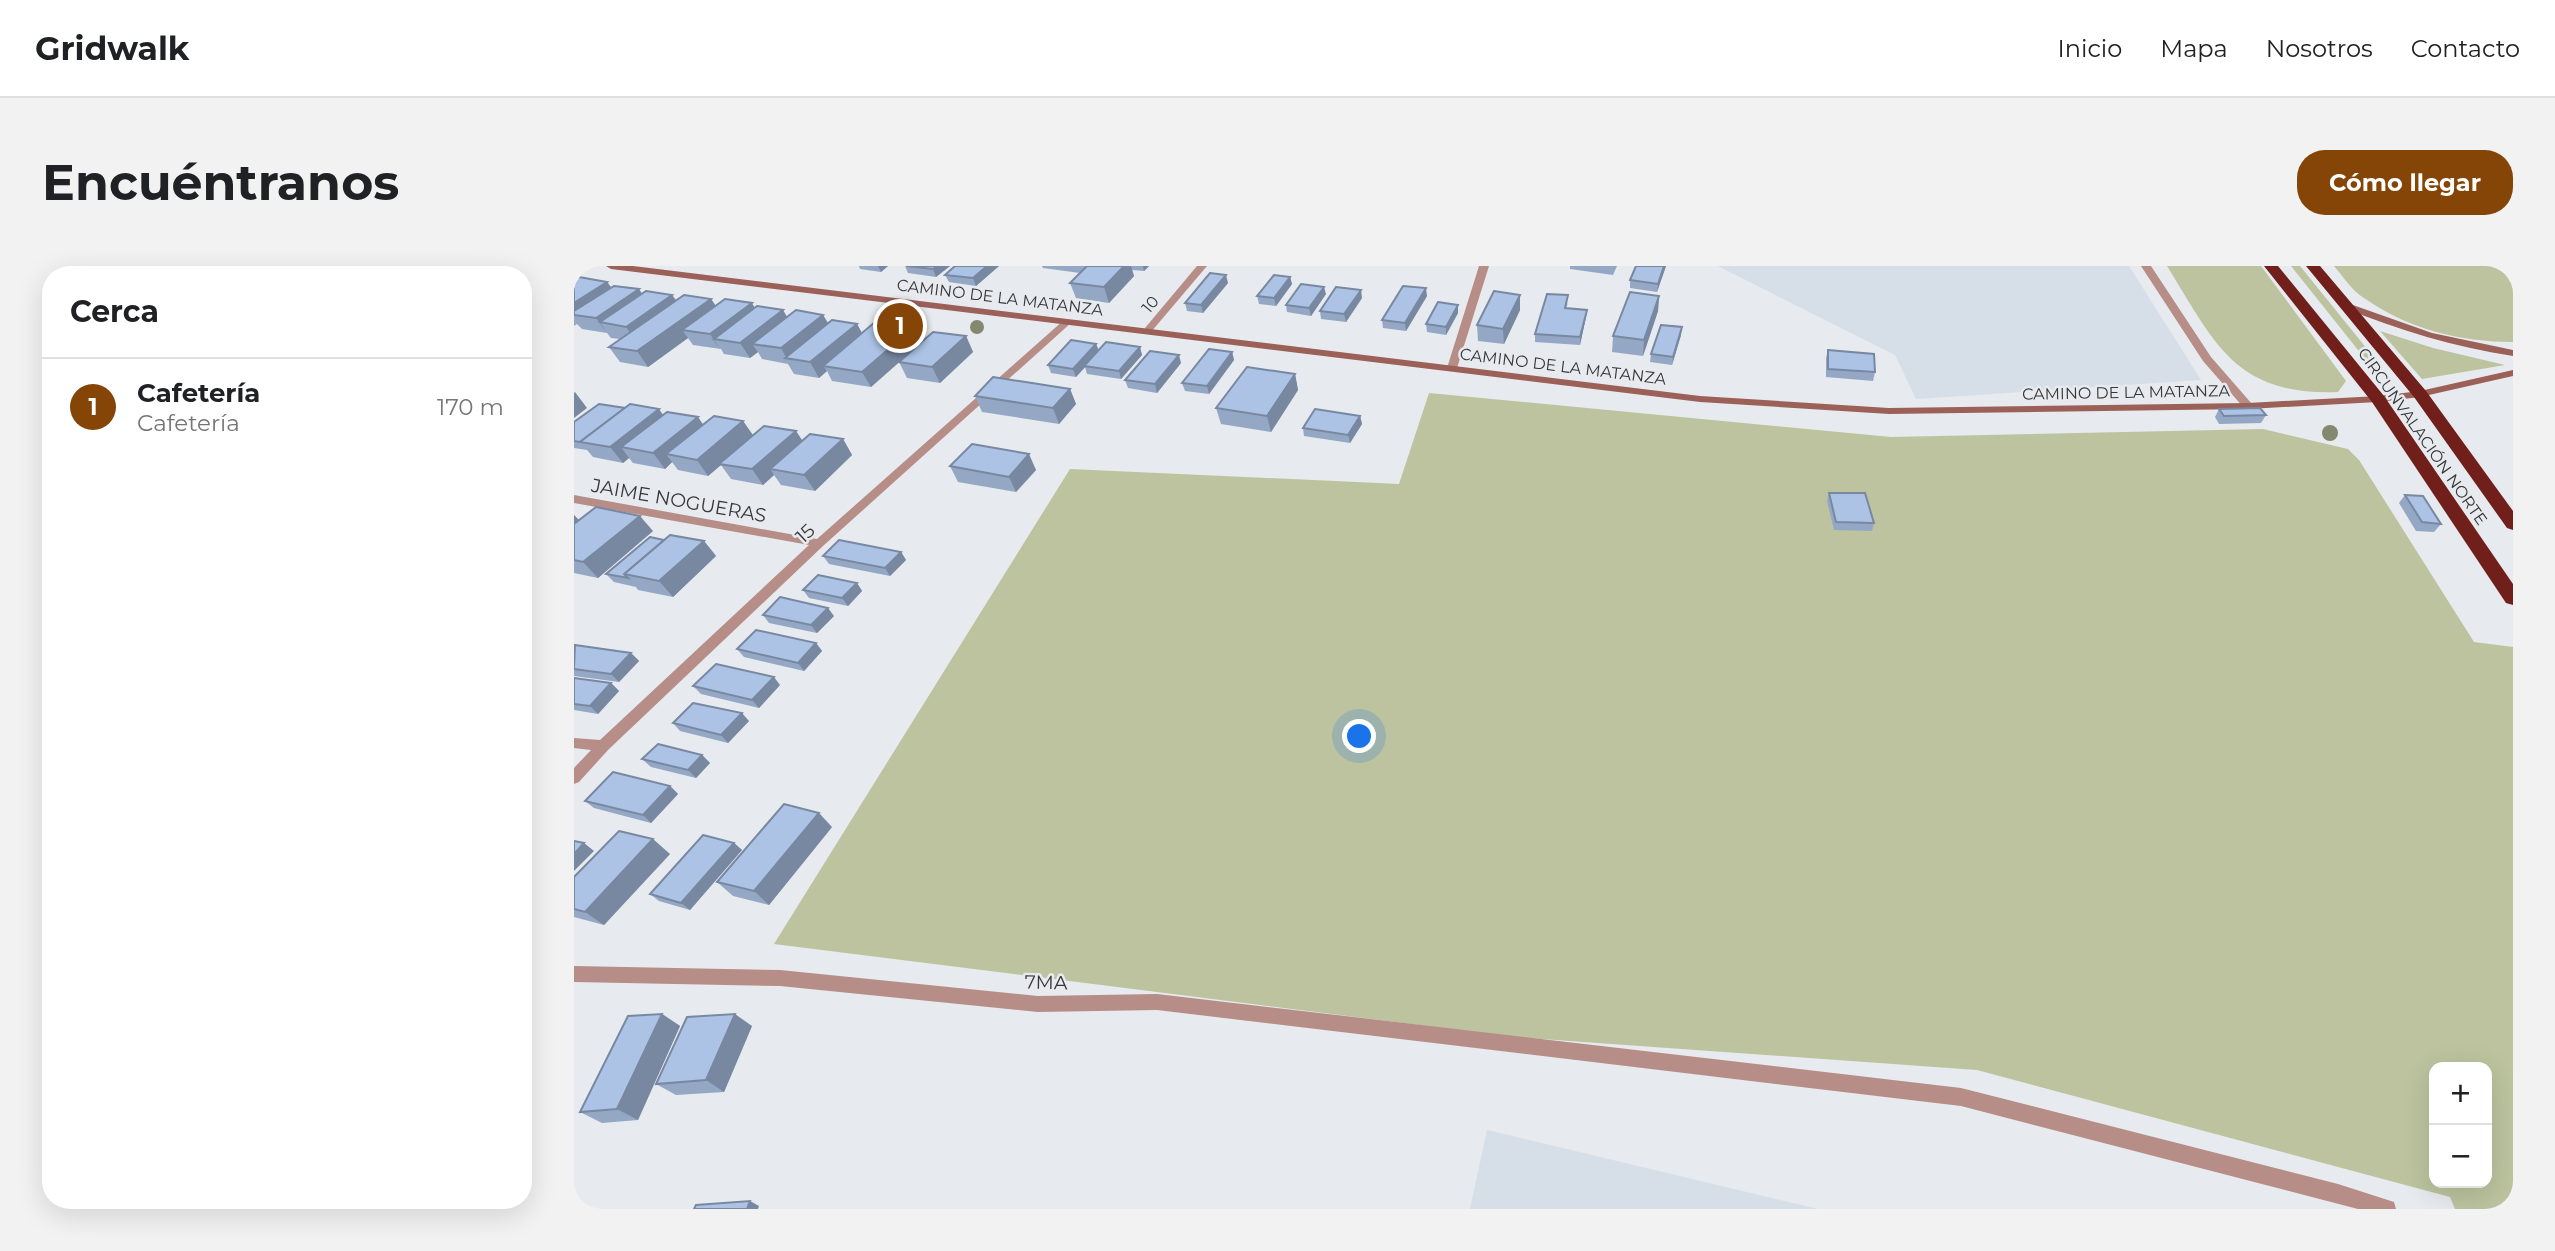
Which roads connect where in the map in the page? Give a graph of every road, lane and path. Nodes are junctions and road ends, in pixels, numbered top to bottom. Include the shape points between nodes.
1 (611, 266) edge
2 (1202, 266) edge
3 (1484, 266) edge
4 (2146, 266) edge
5 (2271, 266) edge
6 (2313, 266) edge
7 (2347, 306) junction
8 (1067, 322) junction
9 (1149, 330) junction
10 (2513, 353) edge
11 (1452, 368) junction
12 (2513, 373) edge
13 (2420, 394) junction
14 (2378, 400) junction
15 (2249, 406) junction
16 (574, 499) edge
17 (2513, 524) edge
18 (819, 544) junction
19 (2513, 598) edge
20 (574, 743) edge
21 (603, 746) junction
22 (574, 778) edge
23 (574, 974) edge
24 (2387, 1209) edge

1 - 8 main road, CAMINO DE LA MATANZA
2 - 9 street, 10
3 - 11 street
4 - 15 street via 2207,359
5 - 14 highway, CIRCUNVALACIÓN NORTE
6 - 7 highway, CIRCUNVALACIÓN NORTE
7 - 10 main road via 2420,335
7 - 13 highway, CIRCUNVALACIÓN NORTE
8 - 9 main road, CAMINO DE LA MATANZA
8 - 18 street, 15
9 - 11 main road, CAMINO DE LA MATANZA
11 - 15 main road, CAMINO DE LA MATANZA via 1700,399 1889,411
12 - 13 main road, CAMINO DE LA MATANZA
13 - 14 main road, CAMINO DE LA MATANZA
13 - 17 highway, CIRCUNVALACIÓN NORTE
14 - 15 main road, CAMINO DE LA MATANZA
14 - 19 highway, CIRCUNVALACIÓN NORTE
16 - 18 street, JAIME NOGUERAS
18 - 21 street, 15
20 - 21 street
21 - 22 street, 15
23 - 24 street, 7MA via 780,978 1038,1004 1157,1002 1961,1097

